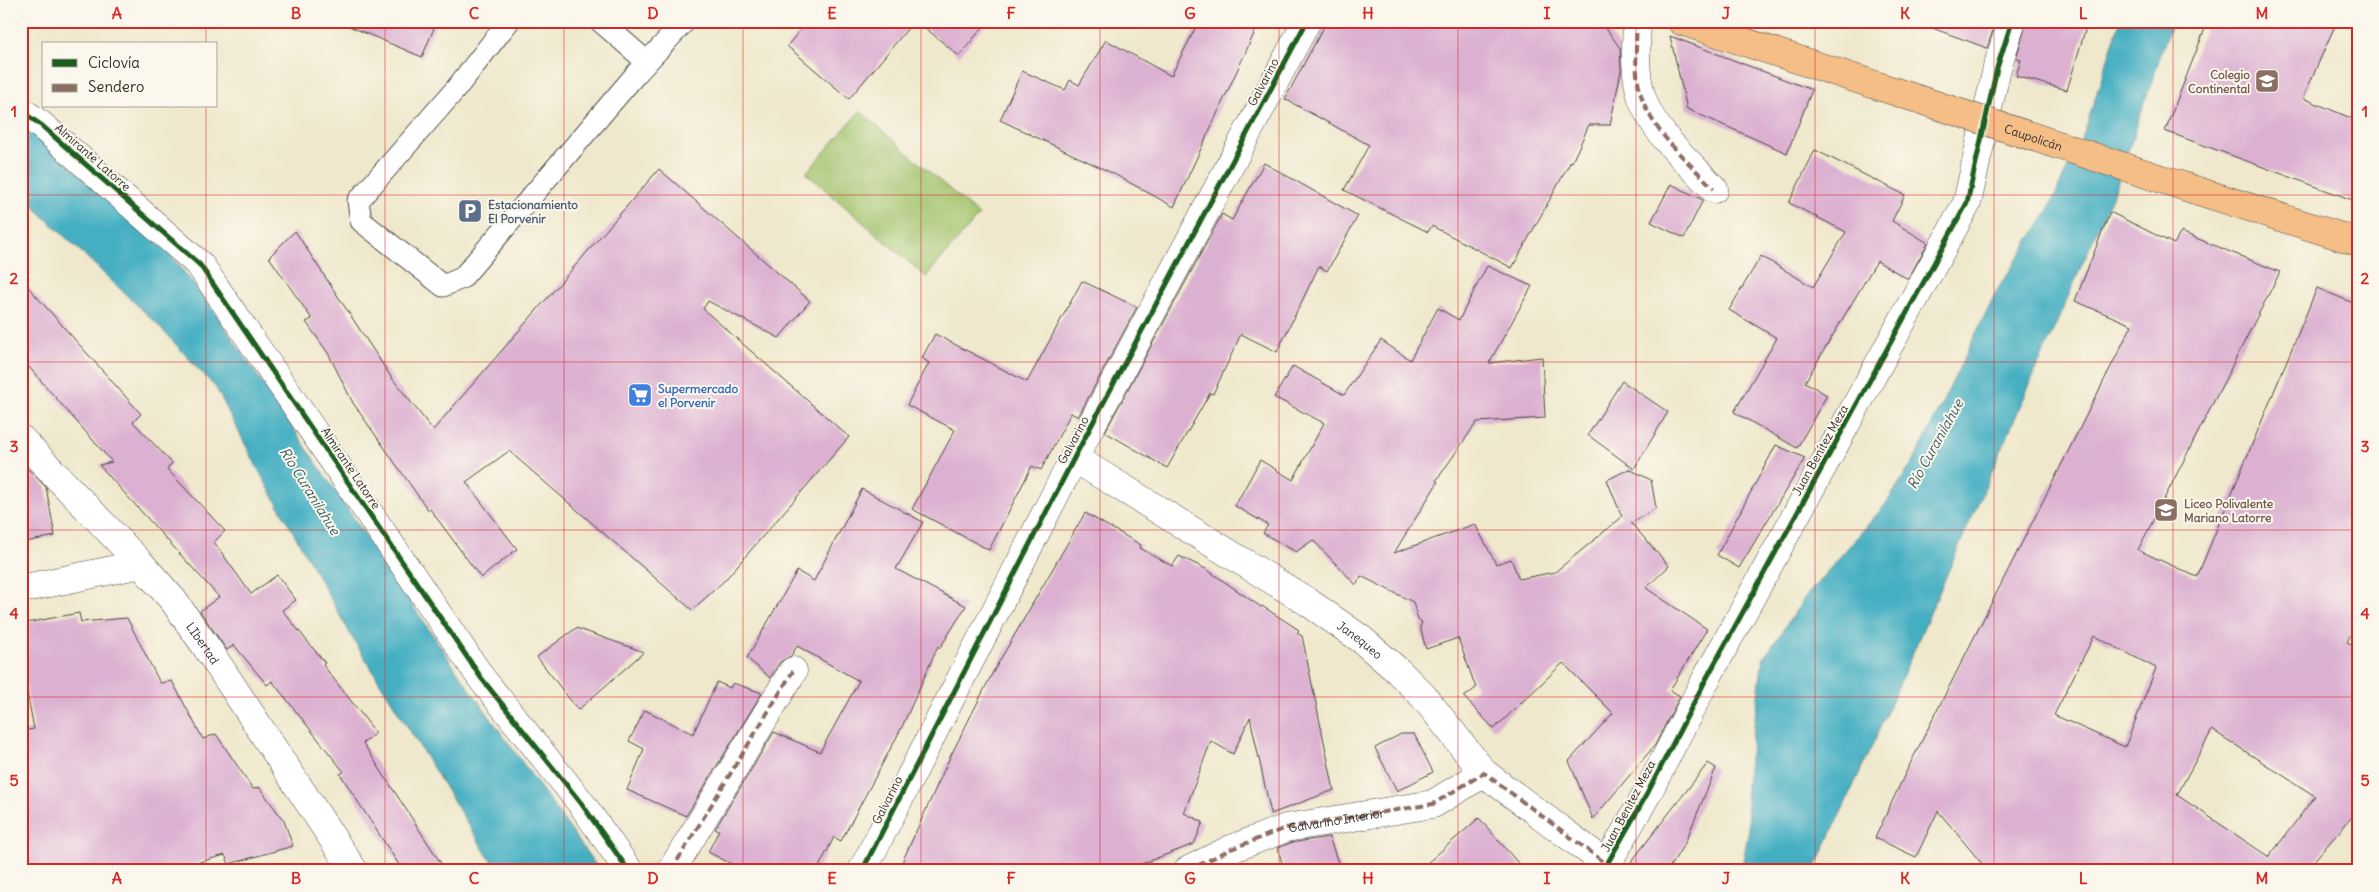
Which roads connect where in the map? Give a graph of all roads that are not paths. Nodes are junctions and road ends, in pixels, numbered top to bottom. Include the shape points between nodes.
1 (509, 21) edge
2 (600, 21) edge
3 (685, 21) edge
4 (1307, 21) edge
5 (1637, 21) edge
6 (1682, 21) edge
7 (2012, 21) edge
8 (647, 62) junction
9 (21, 111) edge
10 (1714, 189) dead end
11 (2358, 242) edge
12 (21, 439) edge
13 (1074, 458) junction
14 (141, 564) junction
15 (21, 589) edge
16 (793, 671) dead end
17 (1484, 773) junction
18 (1605, 868) edge
19 (344, 869) edge
20 (629, 871) edge
21 (671, 871) edge
22 (862, 871) edge
23 (1187, 871) edge

1 - 8 lane via 358,201 360,221 443,286 462,278
2 - 8 lane
3 - 8 lane
4 - 13 street, Galvarino
5 - 10 street via 1635,63 1642,98 1657,127
6 - 11 main road, Caupolicán, bridge
7 - 18 street, Juan Benítez Meza via 1997,68 1966,203
9 - 20 street, Almirante Latorre via 200,265 482,679 581,803
12 - 14 street, LIbertad
13 - 17 street, Janequeo via 1308,602 1361,639 1424,698
13 - 22 street, Galvarino
14 - 15 street
14 - 19 street, LIbertad via 173,600 208,648
16 - 21 street
17 - 18 street, Janequeo
17 - 23 street, Galvarino Interior via 1433,804 1286,828 1231,849

